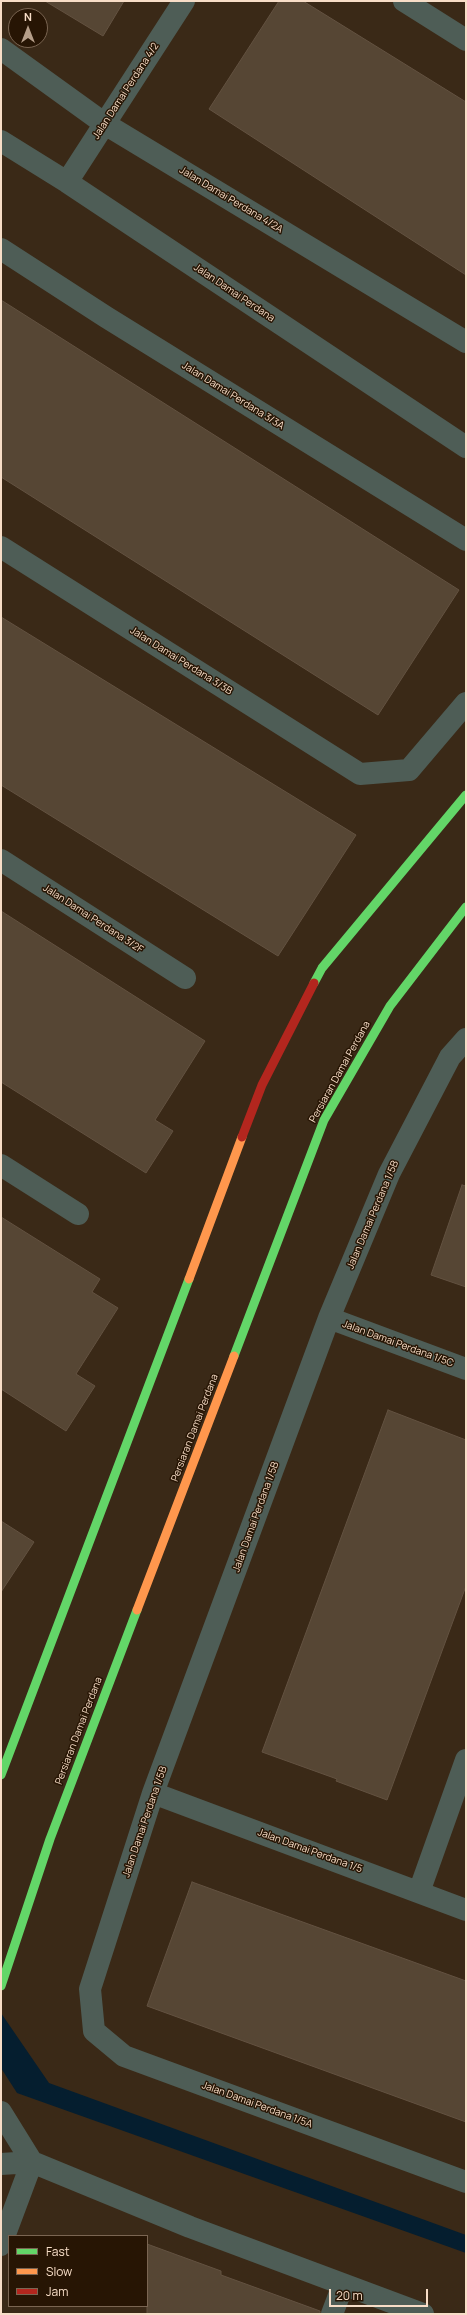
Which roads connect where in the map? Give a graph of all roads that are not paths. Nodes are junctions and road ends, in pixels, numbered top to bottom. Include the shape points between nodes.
1 (184, 1) edge
2 (404, 1) edge
3 (466, 40) edge
4 (1, 50) edge
5 (105, 124) junction
6 (1, 141) edge
7 (67, 182) junction
8 (1, 249) edge
9 (466, 342) edge
10 (466, 447) edge
11 (466, 540) edge
12 (1, 547) edge
13 (466, 703) edge
14 (466, 795) edge
15 (1, 860) edge
16 (466, 907) edge
17 (184, 978) dead end
18 (466, 1038) edge
19 (458, 1060) edge
20 (1, 1165) edge
21 (78, 1214) dead end
22 (329, 1318) junction
23 (466, 1369) edge
24 (466, 1760) edge
25 (1, 1775) edge
26 (153, 1793) junction
27 (419, 1892) junction
28 (466, 1910) edge
29 (1, 1986) edge
30 (90, 1989) joint
31 (1, 2112) edge
32 (32, 2162) junction
33 (1, 2164) edge
34 (466, 2182) edge
35 (1, 2245) edge
36 (343, 2285) junction
37 (332, 2314) edge
38 (423, 2314) edge

1 - 5 street, Jalan Damai Perdana 4/2
2 - 3 street
4 - 5 street, Jalan Damai Perdana 4/2A
5 - 7 street, Jalan Damai Perdana 4/2
5 - 9 street, Jalan Damai Perdana 4/2A
6 - 7 street, Jalan Damai Perdana
7 - 10 street, Jalan Damai Perdana
8 - 11 street, Jalan Damai Perdana 3/3A via 106,318
12 - 13 street, Jalan Damai Perdana 3/3B via 360,774 409,770
14 - 25 main road via 322,968 262,1085
15 - 17 street, Jalan Damai Perdana 3/2F
16 - 29 main road, Persiaran Damai Perdana via 390,1006 324,1120 50,1839
18 - 19 street, Jalan Damai Perdana 1/5B
19 - 22 street, Jalan Damai Perdana 1/5B via 389,1174
20 - 21 street
22 - 23 street, Jalan Damai Perdana 1/5C
22 - 26 street, Jalan Damai Perdana 1/5B
24 - 27 street
26 - 27 street, Jalan Damai Perdana 1/5
26 - 30 street, Jalan Damai Perdana 1/5B
27 - 28 street, Jalan Damai Perdana 1/5
30 - 34 street, Jalan Damai Perdana 1/5A via 94,2031 124,2056
31 - 32 street
32 - 33 street
32 - 35 street
32 - 36 street via 190,2227
36 - 37 street
36 - 38 street

